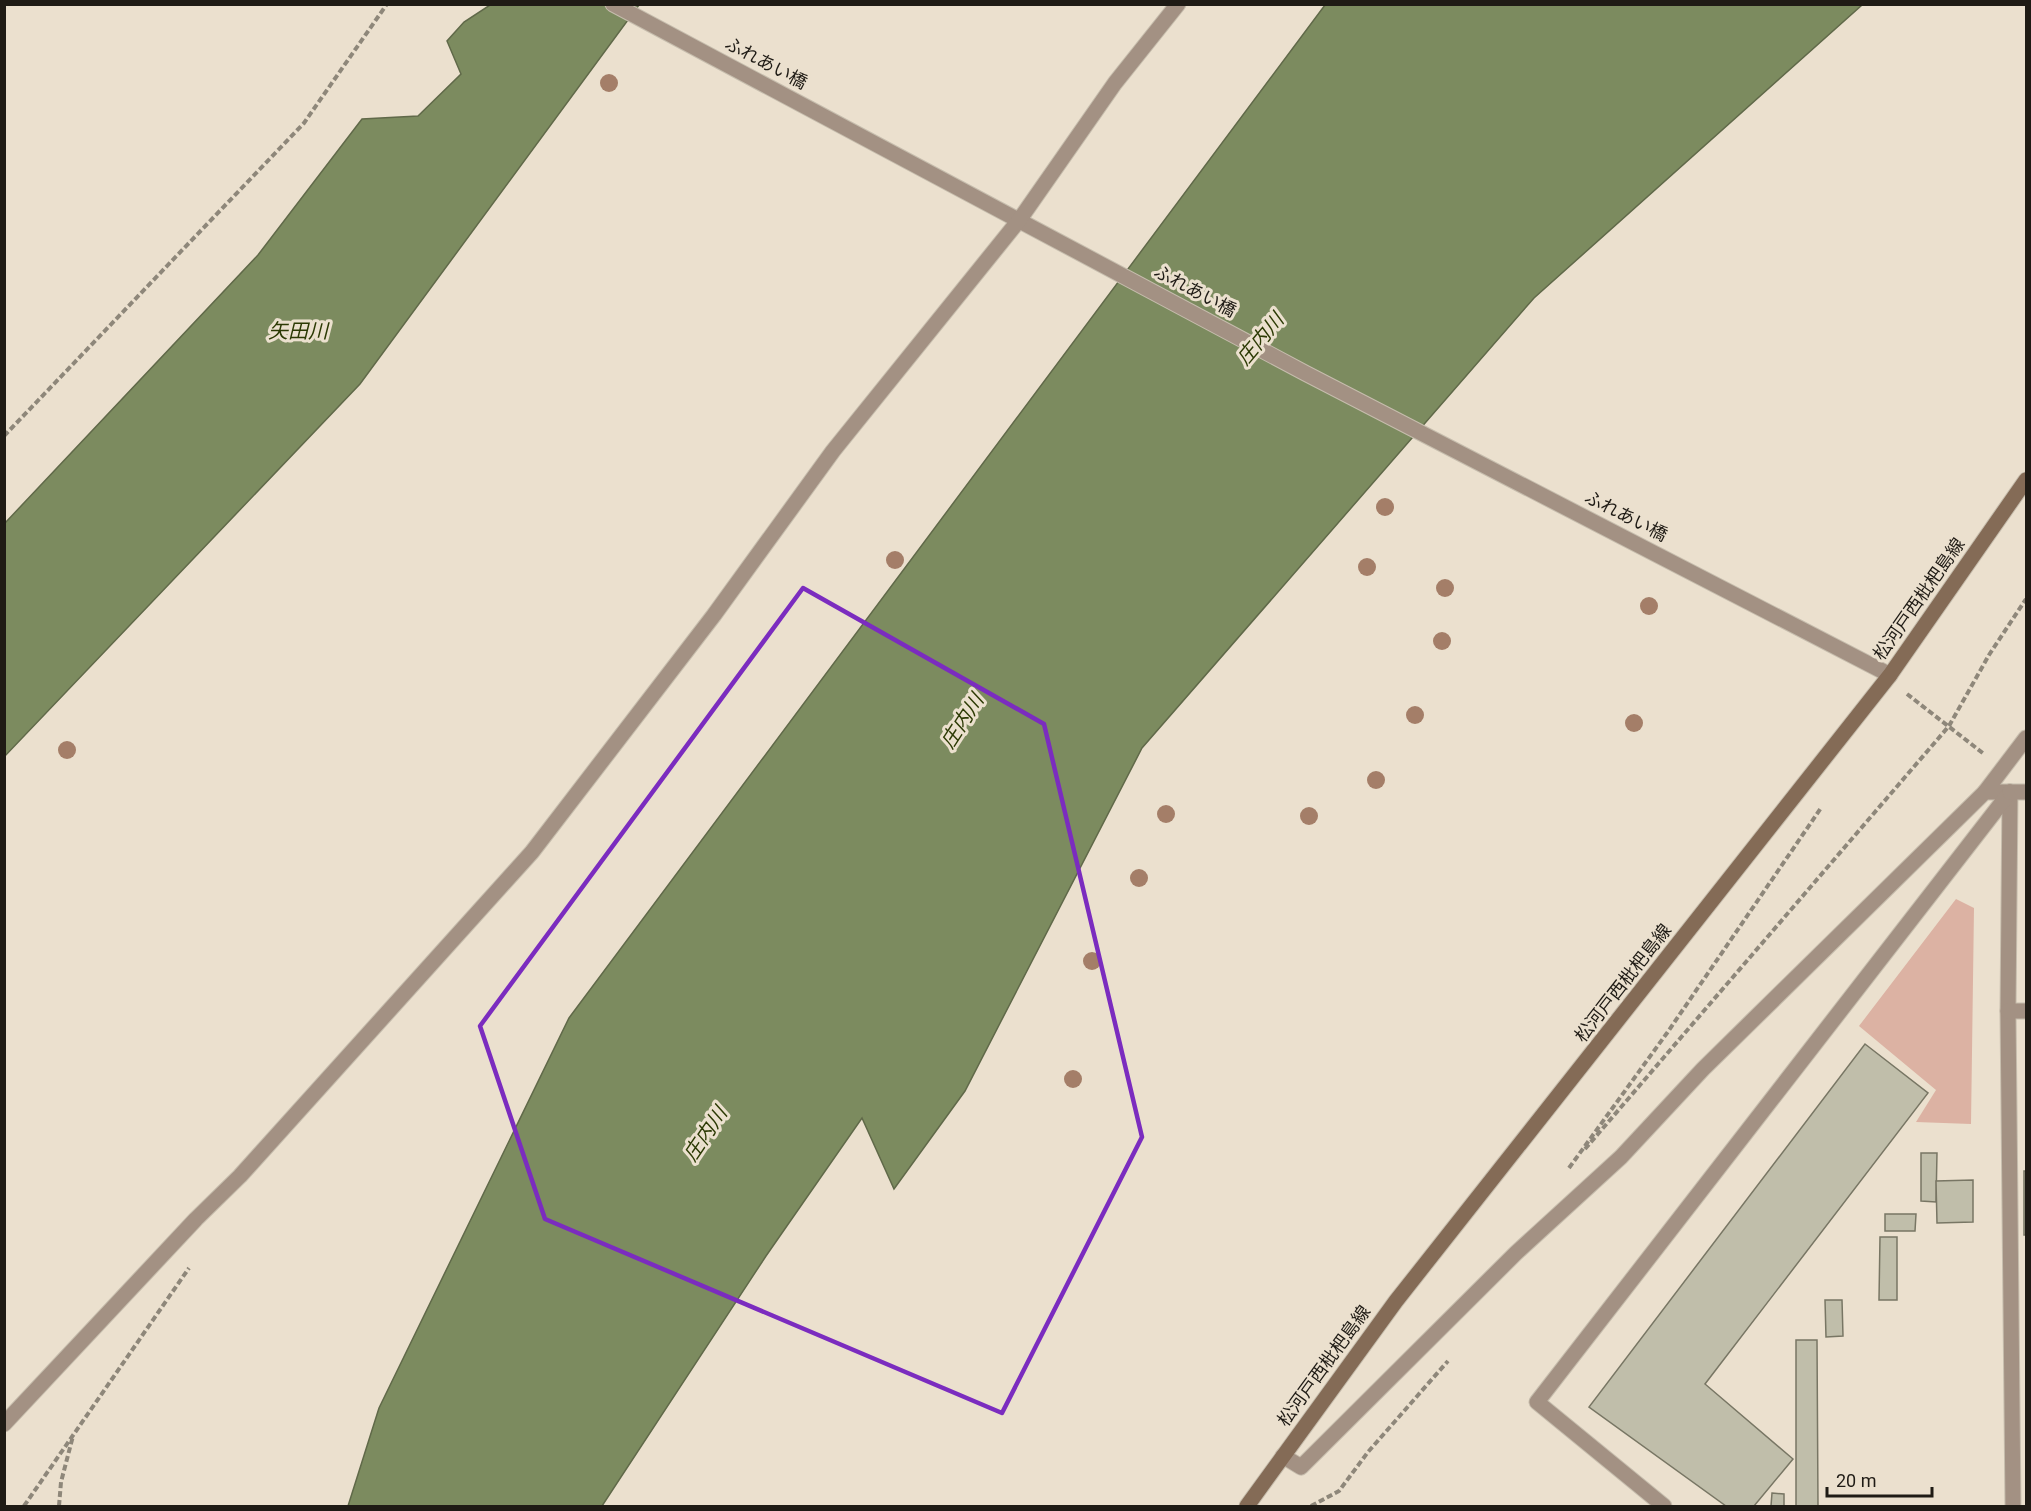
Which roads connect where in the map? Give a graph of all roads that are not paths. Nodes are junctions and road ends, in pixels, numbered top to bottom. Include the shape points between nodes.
1 (613, 4) edge
2 (1178, 4) edge
3 (1020, 219) junction
4 (2026, 480) edge
5 (1890, 675) junction
6 (2026, 738) edge
7 (1986, 792) junction
8 (2010, 792) junction
9 (2026, 792) edge
10 (2008, 1011) junction
11 (2026, 1011) edge
12 (4, 1424) edge
13 (1283, 1456) junction
14 (1247, 1506) edge
15 (1664, 1506) edge
16 (2013, 1506) edge

1 - 3 street, ふれあい橋
2 - 3 street via 1116,83
3 - 5 street, ふれあい橋 via 1305,373
3 - 12 street via 833,451 714,615 532,852 240,1176
4 - 5 main road, 松河戸西枇杷島線
5 - 13 main road, 松河戸西枇杷島線 via 1396,1301
6 - 7 street
7 - 8 street
7 - 13 street via 1703,1069 1621,1157 1516,1253 1301,1467
8 - 9 street
8 - 10 street
8 - 15 street via 1537,1402
10 - 11 street
10 - 16 street
13 - 14 main road, 松河戸西枇杷島線

